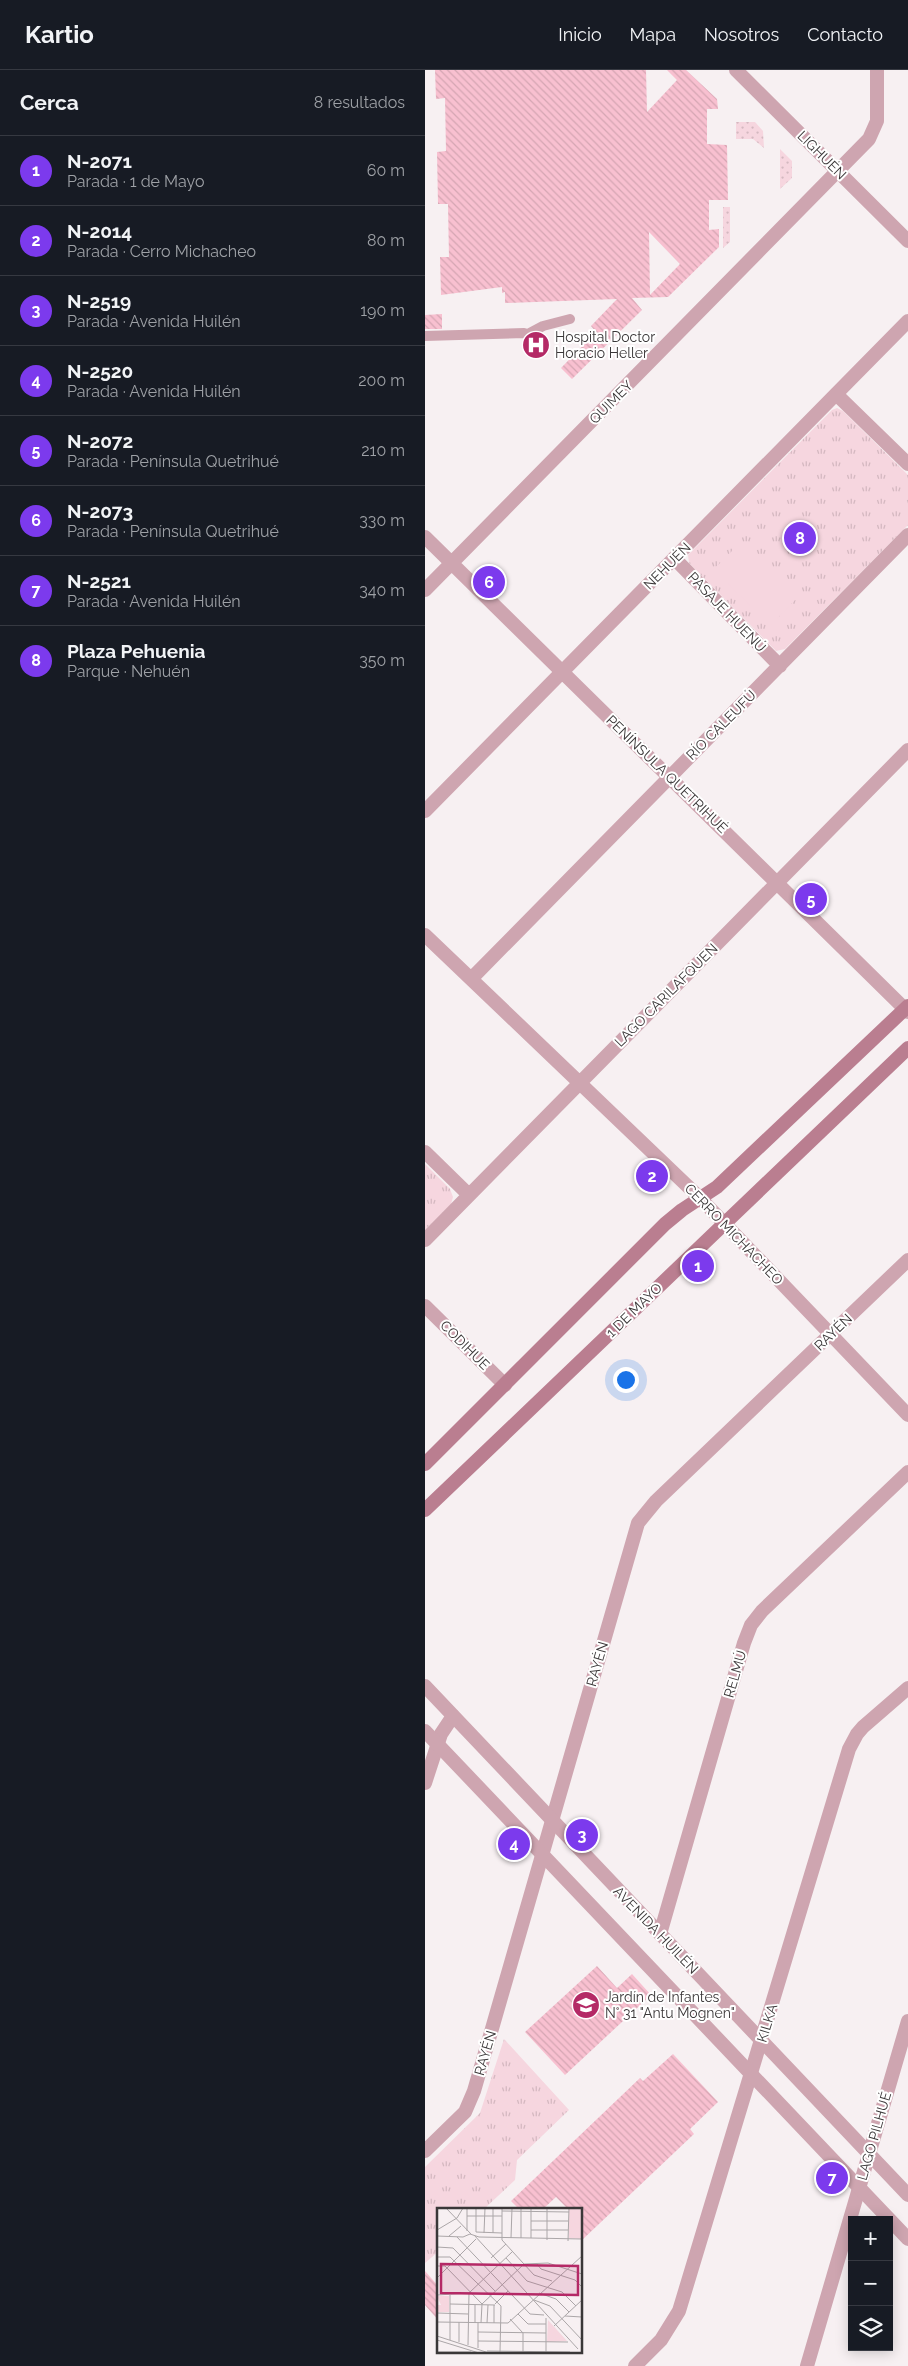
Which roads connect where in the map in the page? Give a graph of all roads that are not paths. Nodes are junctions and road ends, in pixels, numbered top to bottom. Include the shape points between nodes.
1 (736, 70) edge
2 (877, 70) edge
3 (838, 172) junction
4 (908, 241) edge
5 (570, 319) dead end
6 (908, 321) edge
7 (425, 336) edge
8 (836, 394) junction
9 (908, 464) edge
10 (908, 535) edge
11 (425, 537) edge
12 (674, 558) junction
13 (451, 563) junction
14 (425, 590) edge
15 (780, 666) junction
16 (562, 672) junction
17 (908, 750) edge
18 (670, 777) junction
19 (425, 811) edge
20 (777, 882) junction
21 (425, 935) edge
22 (471, 979) junction
23 (907, 1008) edge
24 (908, 1048) edge
25 (579, 1083) junction
26 (425, 1152) edge
27 (469, 1195) junction
28 (700, 1198) junction
29 (724, 1223) junction
30 (425, 1240) edge
31 (908, 1260) edge
32 (425, 1306) edge
33 (831, 1334) junction
34 (505, 1385) junction
35 (908, 1415) edge
36 (425, 1464) edge
37 (908, 1472) edge
38 (425, 1510) edge
39 (425, 1686) edge
40 (908, 1688) edge
41 (453, 1716) junction
42 (425, 1731) edge
43 (437, 1743) junction
44 (425, 1783) edge
45 (552, 1821) junction
46 (542, 1854) junction
47 (660, 1934) junction
48 (908, 2021) edge
49 (761, 2041) junction
50 (751, 2074) junction
51 (425, 2151) edge
52 (869, 2154) junction
53 (859, 2188) junction
54 (908, 2195) edge
55 (908, 2239) edge
56 (635, 2366) edge
57 (807, 2366) edge

1 - 3 street, LIGHUÉN
2 - 3 street, QUIMEY via 876,127
3 - 4 street, LIGHUÉN
3 - 13 street, QUIMEY
5 - 7 lane via 543,326 530,335
6 - 8 street, NEHUÉN
8 - 9 street
8 - 12 street, NEHUÉN
10 - 15 street, RÍO CALEUFÚ
11 - 13 street, PENÍNSULA QUETRIHUÉ
12 - 15 street, PASAJE HUENÚ
12 - 16 street, NEHUÉN
13 - 14 street, QUIMEY
13 - 16 street, PENÍNSULA QUETRIHUÉ
15 - 18 street, RÍO CALEUFÚ
16 - 18 street, PENÍNSULA QUETRIHUÉ
16 - 19 street, NEHUÉN
17 - 20 street, LAGO CARILAFQUEN
18 - 20 street, PENÍNSULA QUETRIHUÉ
18 - 22 street, RÍO CALEUFÚ
20 - 23 street, PENÍNSULA QUETRIHUÉ
20 - 25 street, LAGO CARILAFQUEN
21 - 22 street, CERRO MICHACHEO
22 - 25 street, CERRO MICHACHEO
23 - 28 main road via 717,1187
24 - 29 main road, 1 DE MAYO
25 - 27 street, LAGO CARILAFQUEN
25 - 28 street, CERRO MICHACHEO
26 - 27 street
27 - 30 street, LAGO CARILAFQUEN
28 - 29 street, CERRO MICHACHEO
28 - 34 main road via 665,1224
29 - 33 street, CERRO MICHACHEO
29 - 38 main road, 1 DE MAYO
31 - 33 street, RAYÉN
32 - 34 street, CODIHUE
33 - 35 street, CERRO MICHACHEO
33 - 45 street, RAYÉN via 656,1501 638,1523
34 - 36 main road
37 - 47 street, RELMÚ via 751,1625
39 - 41 street, AVENIDA HUILÉN
40 - 49 street, KILKA via 863,1727 849,1750
41 - 43 street
41 - 45 street, AVENIDA HUILÉN
42 - 43 street
43 - 44 street
43 - 46 street
45 - 46 street, RAYÉN
45 - 47 street, AVENIDA HUILÉN
46 - 50 street
46 - 51 street, RAYÉN via 470,2102 457,2121
47 - 49 street, AVENIDA HUILÉN
48 - 52 street, LAGO PILHUÉ
49 - 50 street, KILKA
49 - 52 street, AVENIDA HUILÉN
50 - 53 street
50 - 56 street, KILKA via 679,2312 661,2340
52 - 53 street, LAGO PILHUÉ
52 - 54 street, AVENIDA HUILÉN
53 - 55 street
53 - 57 street, LAGO PILHUÉ

